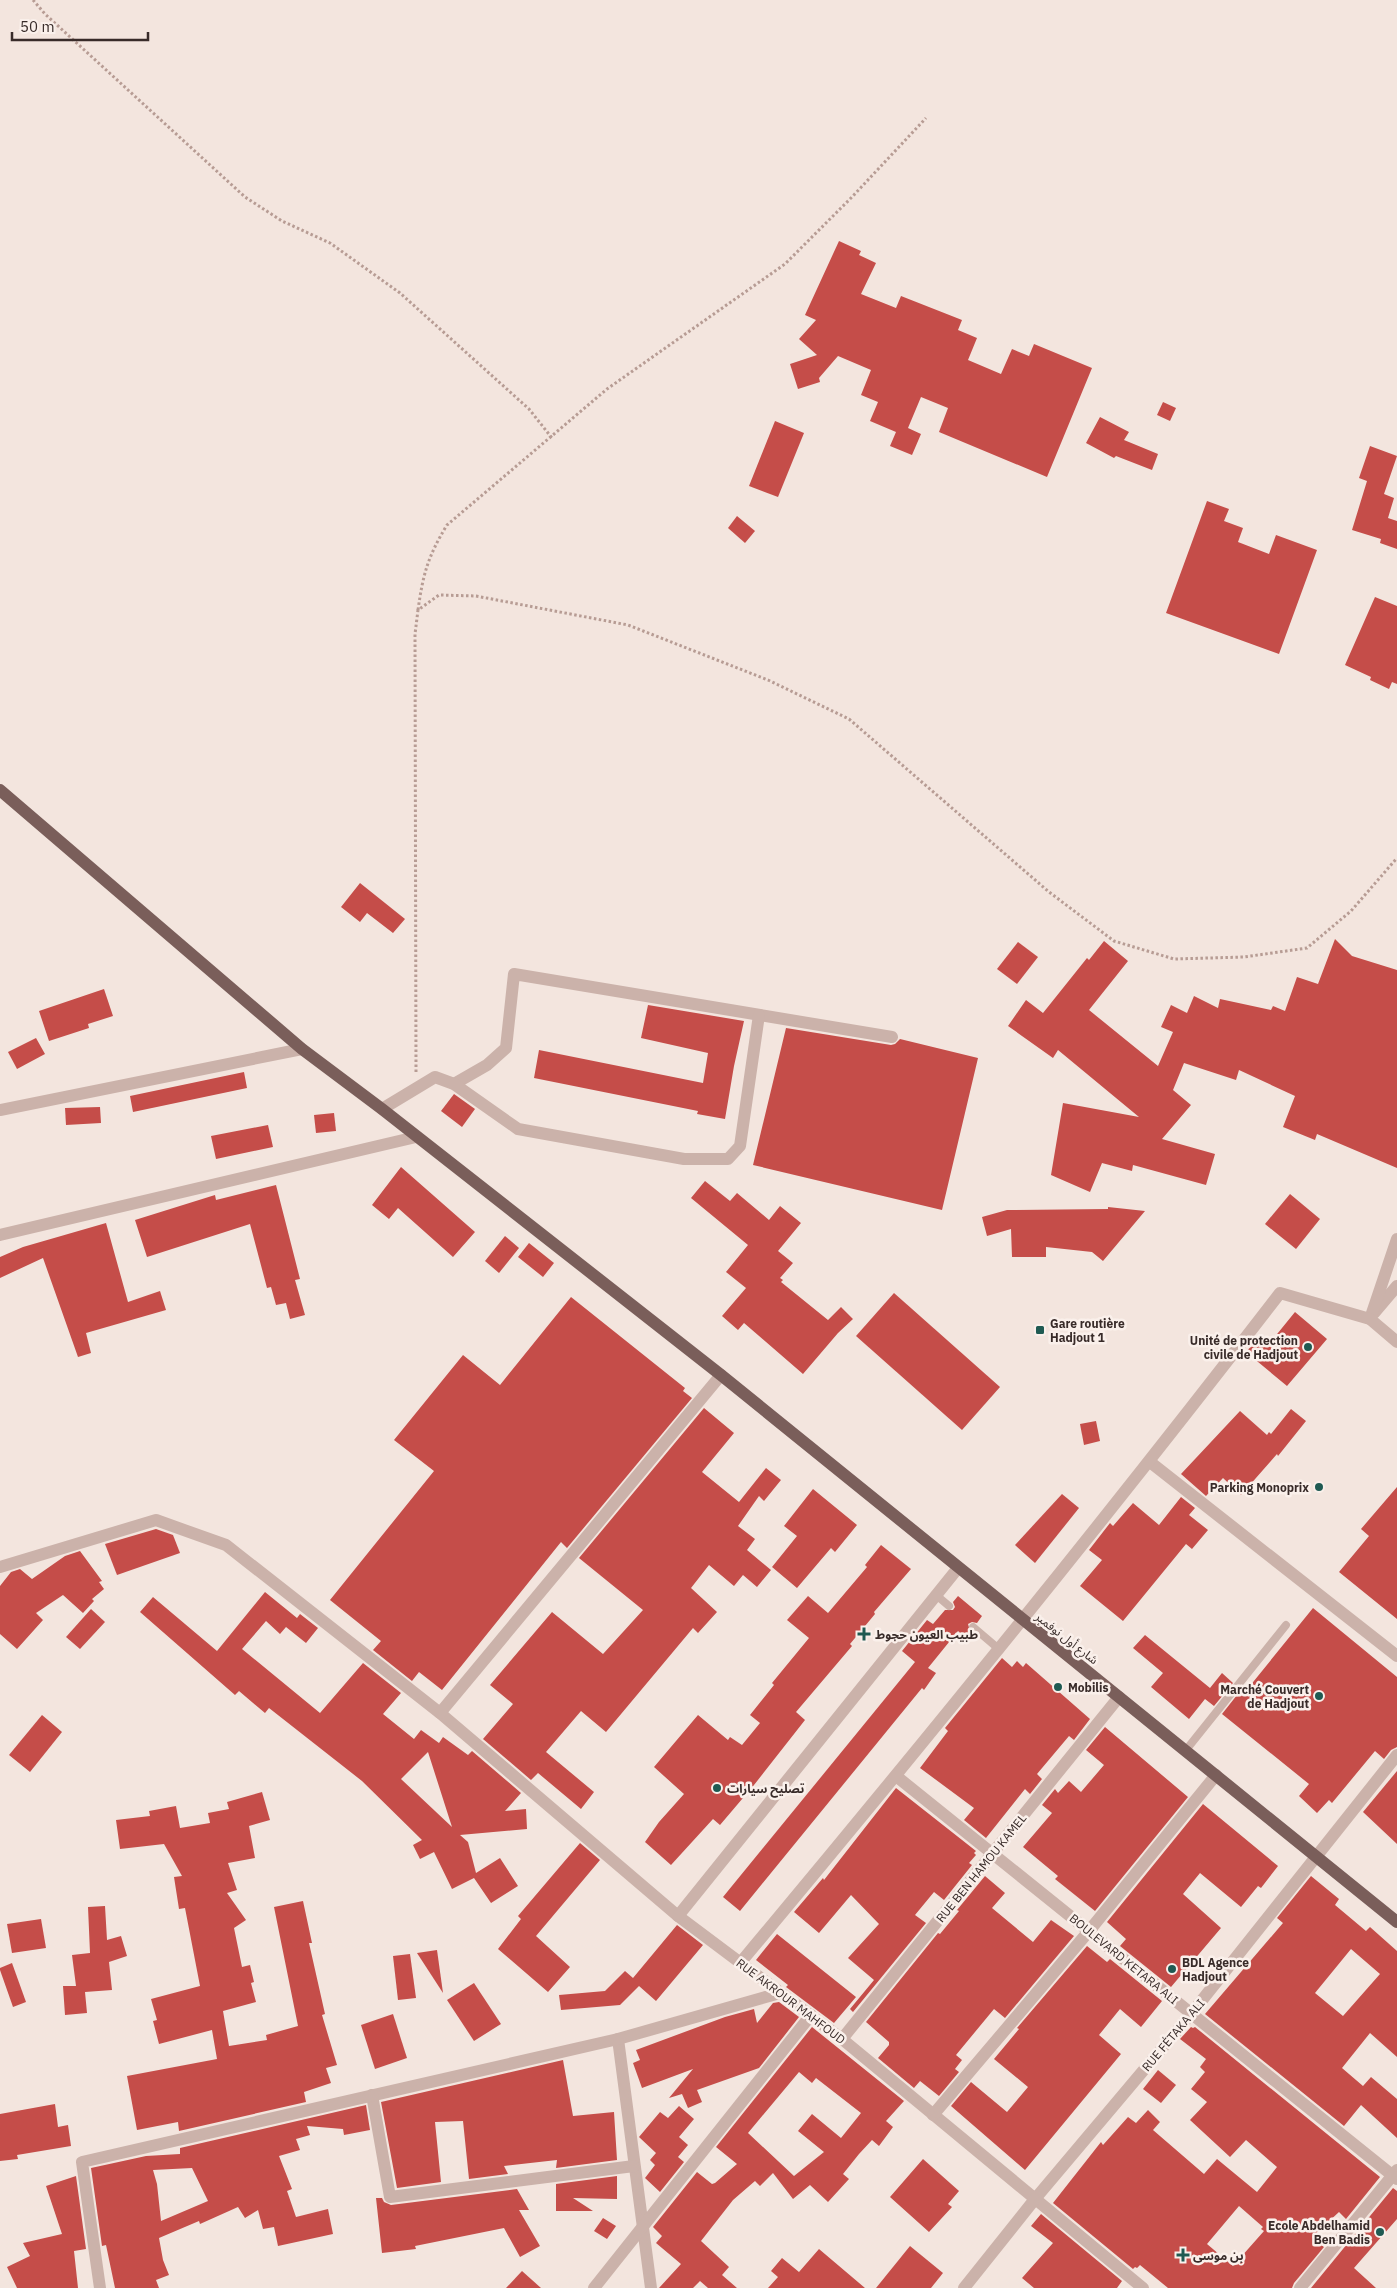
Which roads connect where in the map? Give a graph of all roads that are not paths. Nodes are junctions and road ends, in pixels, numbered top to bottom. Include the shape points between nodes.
1 (0, 790) edge
2 (759, 1015) junction
3 (892, 1037) dead end
4 (302, 1049) junction
5 (454, 1084) junction
6 (382, 1109) junction
7 (0, 1110) edge
8 (416, 1137) junction
9 (0, 1236) edge
10 (1397, 1238) edge
11 (1397, 1286) edge
12 (1370, 1319) junction
13 (1397, 1342) edge
14 (721, 1375) junction
15 (1150, 1462) junction
16 (0, 1567) edge
17 (958, 1568) junction
18 (936, 1595) junction
19 (949, 1606) dead end
20 (1023, 1621) junction
21 (1286, 1625) dead end
22 (973, 1627) dead end
23 (1000, 1650) junction
24 (1397, 1656) edge
25 (1119, 1697) junction
26 (440, 1713) junction
27 (1186, 1750) junction
28 (1397, 1755) edge
29 (1216, 1775) junction
30 (896, 1776) junction
31 (993, 1853) junction
32 (1317, 1856) junction
33 (678, 1916) junction
34 (1397, 1922) edge
35 (1089, 1931) junction
36 (741, 1962) junction
37 (780, 1993) junction
38 (1191, 2014) junction
39 (811, 2015) junction
40 (618, 2039) junction
41 (842, 2039) junction
42 (372, 2095) junction
43 (933, 2115) junction
44 (634, 2166) junction
45 (1395, 2174) edge
46 (1035, 2199) junction
47 (644, 2227) junction
48 (100, 2288) edge
49 (594, 2288) edge
50 (651, 2288) edge
51 (964, 2288) edge
52 (1143, 2288) edge
53 (1300, 2288) edge

1 - 4 main road, شارع أول نوفمبر
2 - 3 street
2 - 5 street via 514,974 506,1048 487,1065
2 - 5 street via 740,1146 728,1158 684,1159 518,1129
4 - 6 main road, شارع أول نوفمبر
4 - 7 street
5 - 6 street via 436,1077
6 - 8 main road, شارع أول نوفمبر
8 - 9 street
8 - 14 main road, شارع أول نوفمبر
10 - 12 street
11 - 12 street
12 - 13 street
12 - 15 street via 1280,1293
14 - 17 main road, شارع أول نوفمبر
14 - 26 street
15 - 20 street
15 - 24 street
16 - 26 street, RUE AKROUR MAHFOUD via 156,1520 226,1545
17 - 18 street
17 - 20 main road, شارع أول نوفمبر
18 - 19 lane
18 - 33 street
20 - 23 street
20 - 25 main road, شارع أول نوفمبر
21 - 27 lane
22 - 23 lane
23 - 30 street
25 - 27 main road, شارع أول نوفمبر
25 - 31 street, RUE BEN HAMOU KAMEL
26 - 33 street, RUE AKROUR MAHFOUD
27 - 29 main road, شارع أول نوفمبر
28 - 32 street, RUE FÉTAKA ALI
29 - 32 main road, شارع أول نوفمبر
29 - 35 street
30 - 31 street, BOULEVARD KETARA ALI
30 - 36 street
31 - 35 street, BOULEVARD KETARA ALI
31 - 41 street, RUE BEN HAMOU KAMEL
32 - 34 main road, شارع أول نوفمبر
32 - 38 street, RUE FÉTAKA ALI
33 - 36 street, RUE AKROUR MAHFOUD
35 - 38 street, BOULEVARD KETARA ALI
35 - 43 street
36 - 37 street, RUE AKROUR MAHFOUD
37 - 39 street, RUE AKROUR MAHFOUD
37 - 40 street
38 - 45 street, BOULEVARD KETARA ALI
38 - 46 street, RUE FÉTAKA ALI
39 - 41 street, RUE AKROUR MAHFOUD
39 - 47 street
40 - 42 street
40 - 44 street
41 - 43 street, RUE AKROUR MAHFOUD
42 - 44 street via 390,2197
42 - 48 street via 82,2162
43 - 46 street, RUE AKROUR MAHFOUD
44 - 47 street
45 - 53 street
46 - 51 street, RUE FÉTAKA ALI
46 - 52 street, RUE AKROUR MAHFOUD
47 - 49 street
47 - 50 street

